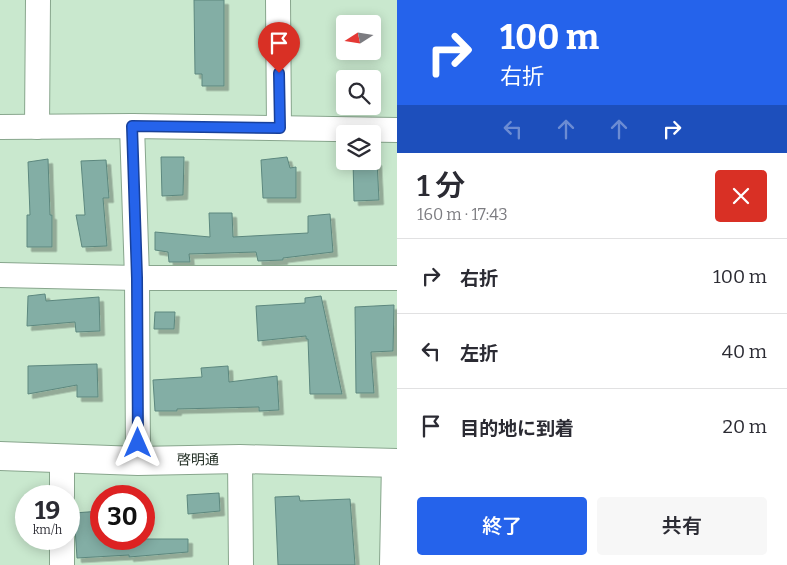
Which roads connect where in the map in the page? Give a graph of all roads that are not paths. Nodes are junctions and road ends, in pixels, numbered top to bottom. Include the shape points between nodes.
1 (38, 0) edge
2 (278, 0) edge
3 (132, 126) junction
4 (0, 127) edge
5 (37, 127) junction
6 (280, 128) junction
7 (397, 130) edge
8 (0, 275) edge
9 (137, 278) junction
10 (397, 278) edge
11 (0, 456) edge
12 (62, 457) junction
13 (240, 459) junction
14 (138, 461) junction
15 (396, 463) edge
16 (62, 485) edge
17 (62, 550) edge
18 (62, 565) edge
19 (241, 565) edge
20 (392, 565) edge

1 - 5 street
2 - 6 street
3 - 5 street
3 - 6 street
3 - 9 street
4 - 5 street
6 - 7 street
8 - 9 street
9 - 10 street
9 - 14 street
11 - 12 street, 啓明通
12 - 14 street, 啓明通
12 - 16 street
13 - 14 street, 啓明通
13 - 15 street, 啓明通
13 - 19 street
15 - 20 street
17 - 18 street

